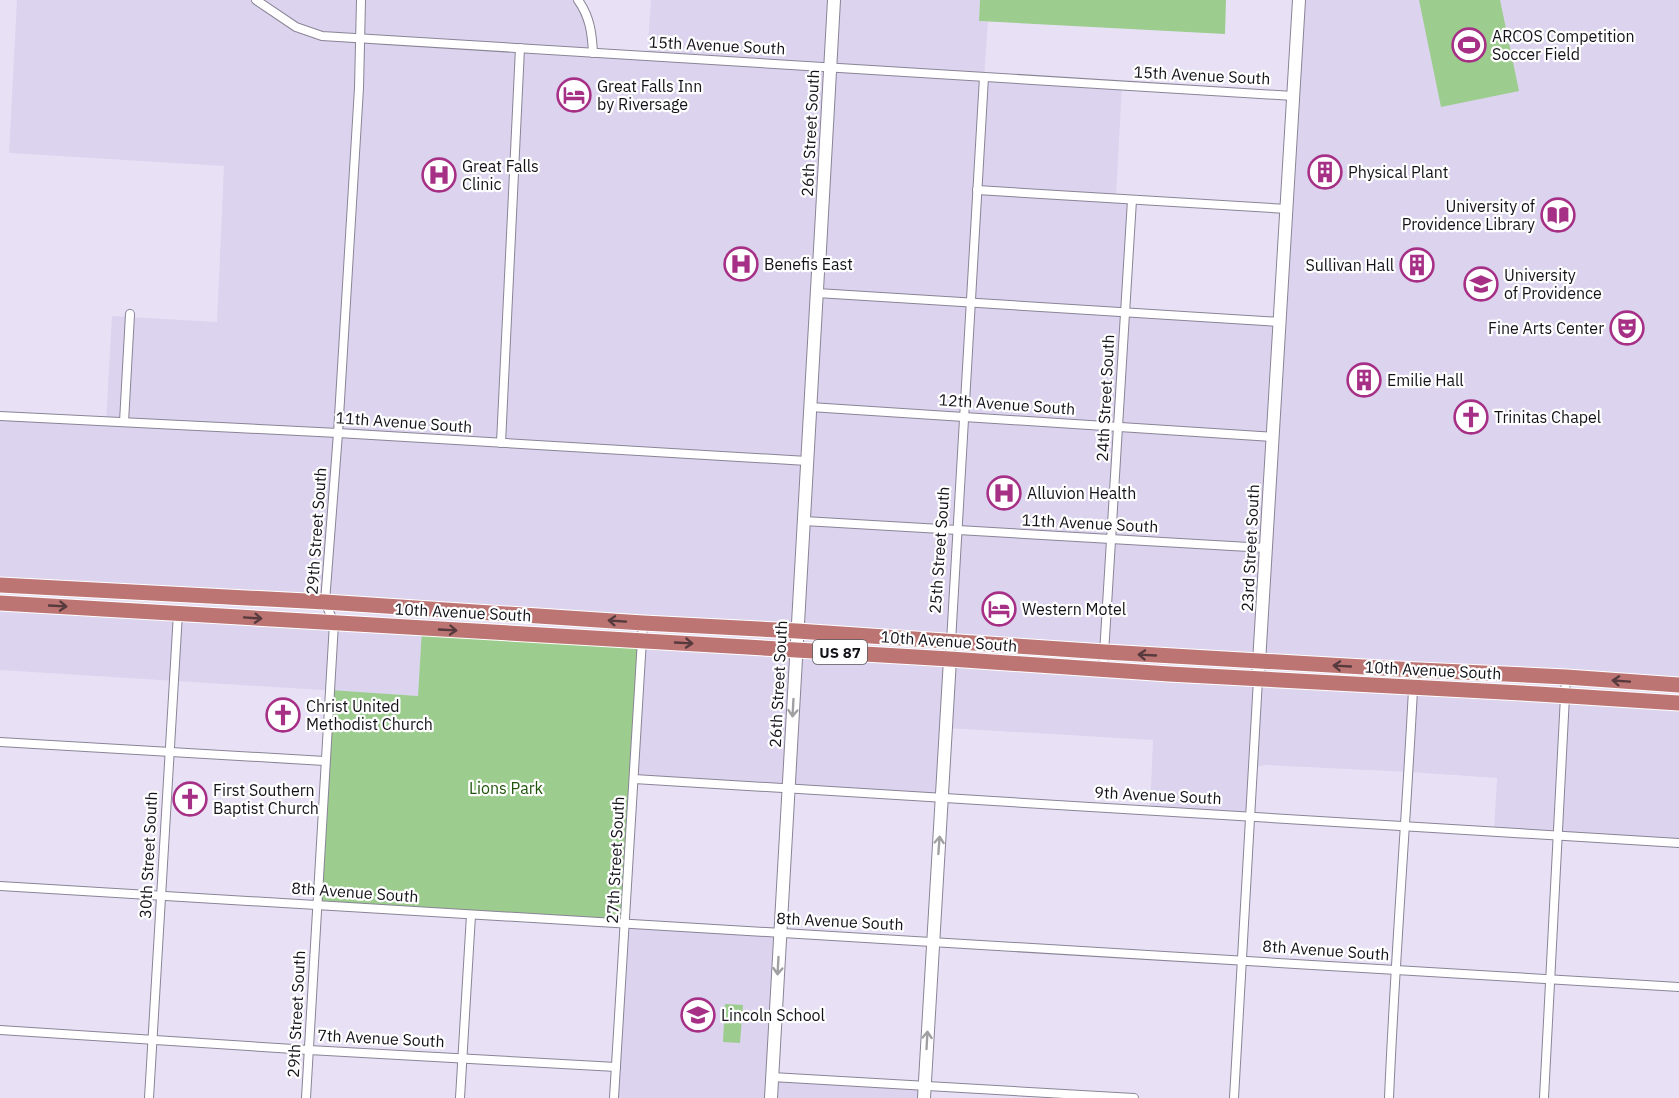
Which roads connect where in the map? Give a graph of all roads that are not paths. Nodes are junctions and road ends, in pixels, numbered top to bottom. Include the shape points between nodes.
1 (256, 0) edge
2 (361, 0) edge
3 (578, 0) edge
4 (834, 0) edge
5 (1299, 0) edge
6 (359, 39) junction
7 (520, 48) junction
8 (593, 53) junction
9 (830, 67) junction
10 (984, 77) junction
11 (1293, 96) junction
12 (977, 190) junction
13 (1132, 200) junction
14 (1287, 209) junction
15 (817, 293) junction
16 (970, 303) junction
17 (1126, 312) junction
18 (130, 314) dead end
19 (1280, 322) junction
20 (810, 407) junction
21 (0, 416) edge
22 (964, 416) junction
23 (123, 422) junction
24 (1118, 426) junction
25 (338, 433) junction
26 (1274, 437) junction
27 (501, 443) junction
28 (807, 461) junction
29 (804, 521) junction
30 (957, 530) junction
31 (1112, 540) junction
32 (1266, 548) junction
33 (0, 585) edge
34 (325, 602) junction
35 (0, 603) edge
36 (178, 613) junction
37 (334, 623) junction
38 (643, 623) junction
39 (797, 631) junction
40 (643, 641) junction
41 (950, 641) junction
42 (795, 650) junction
43 (1105, 652) junction
44 (950, 659) junction
45 (1260, 661) junction
46 (1103, 670) junction
47 (1414, 670) junction
48 (1566, 677) junction
49 (1258, 679) junction
50 (1679, 685) edge
51 (1413, 687) junction
52 (1565, 695) junction
53 (1679, 703) edge
54 (0, 742) edge
55 (169, 753) junction
56 (325, 761) junction
57 (634, 779) junction
58 (789, 788) junction
59 (942, 797) junction
60 (1251, 816) junction
61 (1406, 826) junction
62 (1559, 835) junction
63 (1679, 843) edge
64 (0, 886) edge
65 (161, 896) junction
66 (317, 905) junction
67 (471, 915) junction
68 (626, 923) junction
69 (780, 932) junction
70 (934, 941) junction
71 (1243, 960) junction
72 (1395, 969) junction
73 (1551, 980) junction
74 (1679, 987) edge
75 (0, 1030) edge
76 (153, 1040) junction
77 (309, 1050) junction
78 (463, 1057) junction
79 (616, 1067) junction
80 (772, 1077) junction
81 (925, 1092) edge
82 (149, 1098) edge
83 (306, 1098) edge
84 (460, 1098) edge
85 (614, 1098) edge
86 (771, 1098) edge
87 (1134, 1098) edge
88 (1234, 1098) edge
89 (1389, 1098) edge
90 (1544, 1098) edge

1 - 6 street, 15th Avenue South via 296,27 322,36
2 - 6 street, 29th Street South
3 - 8 street via 592,30
4 - 9 street, 26th Street South
5 - 11 street, 23rd Street South
6 - 7 street, 15th Avenue South
6 - 25 street, 29th Street South
7 - 8 street, 15th Avenue South
7 - 27 street
8 - 9 street, 15th Avenue South
9 - 10 street, 15th Avenue South
9 - 15 street, 26th Street South
10 - 11 street, 15th Avenue South
10 - 12 street, 25th Street South
11 - 14 street, 23rd Street South
12 - 13 street
12 - 16 street, 25th Street South
13 - 14 street
13 - 17 street, 24th Street South
14 - 19 street, 23rd Street South
15 - 16 street
15 - 20 street, 26th Street South
16 - 17 street
16 - 22 street, 25th Street South
17 - 19 street
17 - 24 street, 24th Street South
18 - 23 street
19 - 26 street, 23rd Street South
20 - 22 street, 12th Avenue South
20 - 28 street, 26th Street South
21 - 23 street, 11th Avenue South
22 - 24 street, 12th Avenue South
22 - 30 street, 25th Street South
23 - 25 street, 11th Avenue South
24 - 26 street, 12th Avenue South
24 - 31 street, 24th Street South
25 - 27 street, 11th Avenue South
25 - 34 street, 29th Street South
26 - 32 street, 23rd Street South
27 - 28 street, 11th Avenue South
28 - 29 street, 26th Street South
29 - 30 street, 11th Avenue South
29 - 39 street, 26th Street South
30 - 31 street, 11th Avenue South
30 - 41 street, 25th Street South
31 - 32 street, 11th Avenue South
31 - 43 street, 24th Street South
32 - 45 street, 23rd Street South
33 - 34 highway, 10th Avenue South / US 87
34 - 37 street, 29th Street South
38 -> 34 highway, 10th Avenue South / US 87
35 -> 36 highway, 10th Avenue South / US 87
36 -> 37 highway, 10th Avenue South / US 87
36 - 55 street, 30th Street South
37 -> 40 highway, 10th Avenue South / US 87
37 - 56 street, 29th Street South
38 - 39 highway, 10th Avenue South / US 87
38 - 40 street, 27th Street South
39 - 41 highway, 10th Avenue South / US 87
39 - 42 street, 26th Street South
40 -> 42 highway, 10th Avenue South / US 87
40 - 57 street, 27th Street South
41 - 43 highway, 10th Avenue South / US 87
41 - 44 street, 25th Street South
42 - 44 highway, 10th Avenue South / US 87
42 -> 58 street, 26th Street South
45 -> 43 highway, 10th Avenue South / US 87
43 - 46 street, 24th Street South
44 - 46 highway, 10th Avenue South / US 87
44 - 59 street, 25th Street South
47 -> 45 highway, 10th Avenue South / US 87
45 - 49 street, 23rd Street South
46 - 49 highway, 10th Avenue South / US 87
47 - 48 highway, 10th Avenue South / US 87
47 - 51 street
50 -> 48 highway, 10th Avenue South / US 87
48 - 52 street
49 - 51 highway, 10th Avenue South / US 87
49 - 60 street, 23rd Street South
51 - 52 highway, 10th Avenue South / US 87
51 - 61 street
52 - 53 highway, 10th Avenue South / US 87
52 - 62 street
54 - 55 street
55 - 56 street
55 - 65 street, 30th Street South
56 - 66 street, 29th Street South
57 - 58 street, 9th Avenue South
57 - 68 street, 27th Street South
58 - 59 street, 9th Avenue South
58 - 69 street, 26th Street South
59 - 60 street, 9th Avenue South
70 -> 59 street, 25th Street South
60 - 61 street, 9th Avenue South
60 - 71 street, 23rd Street South
61 - 62 street, 9th Avenue South
61 - 72 street
62 - 63 street, 9th Avenue South
62 - 73 street
64 - 65 street, 8th Avenue South
65 - 66 street, 8th Avenue South
65 - 76 street, 30th Street South
66 - 67 street, 8th Avenue South
66 - 77 street, 29th Street South
67 - 68 street, 8th Avenue South
67 - 78 street
68 - 69 street, 8th Avenue South
68 - 79 street, 27th Street South
69 - 70 street, 8th Avenue South
69 -> 80 street, 26th Street South
70 - 71 street, 8th Avenue South
81 -> 70 street, 25th Street South
71 - 72 street, 8th Avenue South
71 - 88 street, 23rd Street South
72 - 73 street, 8th Avenue South
72 - 89 street
73 - 74 street, 8th Avenue South
73 - 90 street
75 - 76 street, 7th Avenue South
76 - 77 street, 7th Avenue South
76 - 82 street, 30th Street South
77 - 78 street, 7th Avenue South
77 - 83 street, 29th Street South
78 - 79 street, 7th Avenue South
78 - 84 street
79 - 85 street, 27th Street South
80 - 81 street
80 - 86 street, 26th Street South
81 - 87 street

